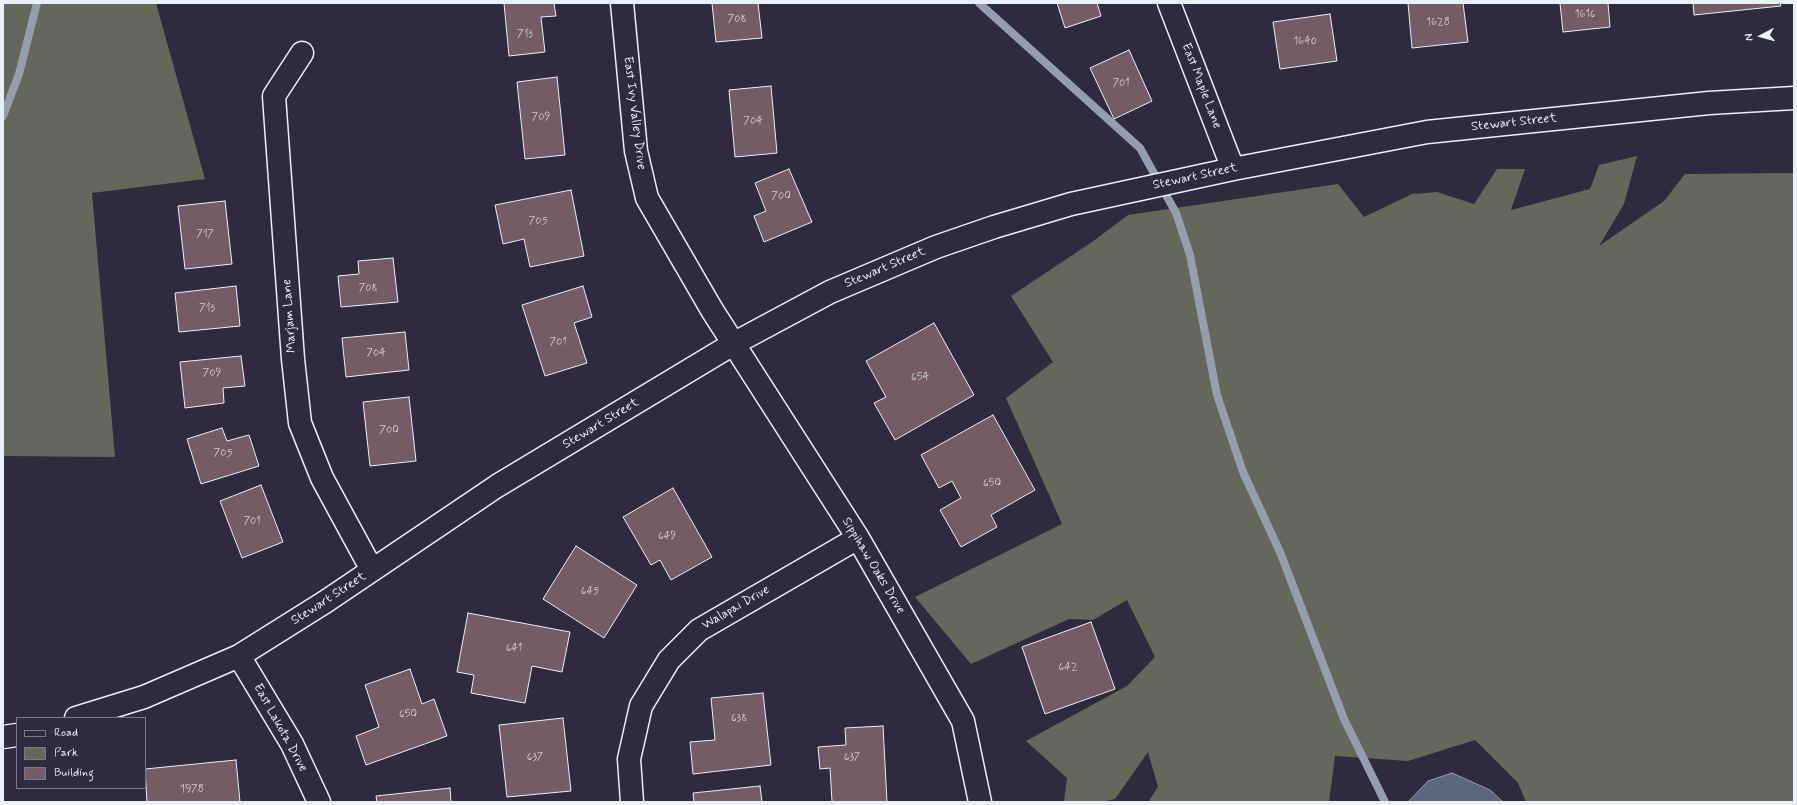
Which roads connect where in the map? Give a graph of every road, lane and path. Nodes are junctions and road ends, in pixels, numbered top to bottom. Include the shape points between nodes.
1 (622, 3) edge
2 (1169, 3) edge
3 (302, 52) dead end
4 (1794, 98) edge
5 (1233, 169) junction
6 (733, 344) junction
7 (858, 538) junction
8 (372, 570) junction
9 (240, 656) junction
10 (79, 717) edge
11 (16, 735) edge
12 (3, 737) edge
13 (319, 802) edge
14 (632, 802) edge
15 (980, 802) edge

1 - 6 street, East Ivy Valley Drive via 636,151 647,198
2 - 5 street, East Maple Lane
3 - 8 street, Marjam Lane via 274,96 300,423 322,478
4 - 5 street, Stewart Street via 1709,103 1427,132
5 - 6 street, Stewart Street via 1071,204 936,247 830,292
6 - 7 street, Sippihaw Oaks Drive
6 - 8 street, Stewart Street via 497,486
7 - 14 street, Walapai Drive via 699,630 669,660 641,706 629,759
7 - 15 street, Sippihaw Oaks Drive via 963,721
8 - 9 street, Stewart Street
9 - 10 street, Stewart Street via 144,697
9 - 13 street, East Lakota Drive via 292,744
11 - 12 street

